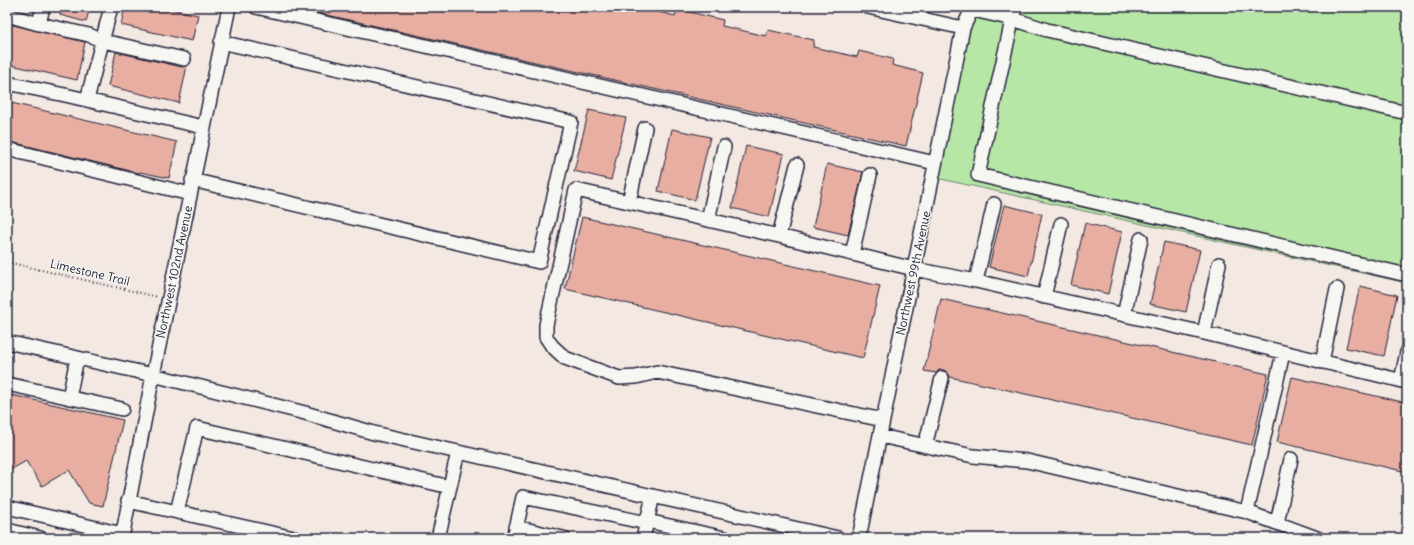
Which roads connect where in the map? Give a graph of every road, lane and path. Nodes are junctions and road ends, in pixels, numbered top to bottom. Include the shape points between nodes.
1 (43, 7) edge
2 (111, 7) edge
3 (229, 7) edge
4 (256, 7) edge
5 (868, 7) edge
6 (973, 9) edge
7 (1014, 13) edge
8 (7, 15) edge
9 (39, 24) junction
10 (963, 28) junction
11 (103, 41) junction
12 (222, 42) junction
13 (184, 59) dead end
14 (7, 83) edge
15 (87, 100) junction
16 (1407, 113) edge
17 (203, 127) junction
18 (645, 128) dead end
19 (724, 147) dead end
20 (7, 149) edge
21 (935, 163) junction
22 (797, 165) dead end
23 (870, 175) dead end
24 (192, 180) junction
25 (190, 194) junction
26 (629, 202) junction
27 (994, 204) dead end
28 (708, 220) junction
29 (1061, 224) dead end
30 (779, 236) junction
31 (1141, 239) dead end
32 (852, 254) junction
33 (7, 262) edge
34 (1219, 264) dead end
35 (914, 269) junction
36 (1407, 274) edge
37 (976, 281) junction
38 (1337, 289) dead end
39 (1044, 297) junction
40 (168, 300) junction
41 (1124, 315) junction
42 (1204, 333) junction
43 (7, 342) edge
44 (1407, 352) edge
45 (1283, 353) junction
46 (77, 358) junction
47 (1322, 362) junction
48 (153, 375) junction
49 (942, 378) dead end
50 (1404, 381) edge
51 (7, 384) edge
52 (69, 398) junction
53 (122, 409) dead end
54 (883, 420) junction
55 (880, 436) junction
56 (925, 446) junction
57 (458, 452) junction
58 (1291, 459) dead end
59 (450, 487) junction
60 (653, 496) junction
61 (128, 501) junction
62 (7, 507) edge
63 (22, 511) junction
64 (177, 512) junction
65 (1247, 512) junction
66 (647, 522) junction
67 (1277, 523) junction
68 (81, 532) edge
69 (515, 533) edge
70 (14, 534) edge
71 (694, 535) edge
72 (122, 536) edge
73 (40, 538) edge
74 (294, 538) edge
75 (438, 538) edge
76 (562, 538) edge
77 (643, 538) edge
78 (725, 538) edge
79 (838, 538) edge
80 (858, 538) edge
81 (1317, 538) edge

1 - 9 street
2 - 11 street
3 - 12 street, Northwest 102nd Avenue
4 - 21 street
5 - 10 street
6 - 7 street
6 - 10 street, Northwest 99th Avenue
7 - 16 street via 1047,30
7 - 36 street via 978,176
8 - 9 street
9 - 11 street
10 - 21 street, Northwest 99th Avenue
11 - 13 street
11 - 15 street
12 - 17 street, Northwest 102nd Avenue
12 - 24 street via 571,122 539,262
14 - 15 street
15 - 17 street
17 - 24 street, Northwest 102nd Avenue
18 - 26 street
19 - 28 street
20 - 25 street
21 - 35 street, Northwest 99th Avenue
22 - 30 street
23 - 32 street
24 - 25 street, Northwest 102nd Avenue
25 - 40 street, Northwest 102nd Avenue
26 - 28 street
26 - 54 street via 576,190 546,325 546,337 564,358 619,378 657,372
27 - 37 street
28 - 30 street
29 - 39 street
30 - 32 street
31 - 41 street
32 - 35 street
33 - 40 path, Limestone Trail
34 - 42 street
35 - 37 street
35 - 54 street, Northwest 99th Avenue
37 - 39 street
38 - 47 street
39 - 41 street
40 - 48 street, Northwest 102nd Avenue
41 - 42 street
42 - 45 street
43 - 46 street
44 - 50 street
45 - 47 street
45 - 65 street
46 - 48 street
46 - 52 street
47 - 50 street
48 - 57 street via 305,413 368,432
48 - 61 street, Northwest 102nd Avenue
49 - 56 street
51 - 52 street
52 - 53 street
54 - 55 street, Northwest 99th Avenue
55 - 56 street
55 - 80 street, Northwest 99th Avenue
56 - 65 street via 973,456 1027,461
57 - 59 street
57 - 60 street
58 - 67 street
59 - 64 street via 197,428
59 - 75 street
60 - 66 street
60 - 79 street
61 - 64 street
61 - 72 street, Northwest 102nd Avenue
62 - 63 street
63 - 68 street
63 - 70 street
64 - 74 street
65 - 67 street
66 - 69 street via 523,497
66 - 71 street
66 - 77 street
67 - 81 street
68 - 72 street
69 - 76 street
70 - 73 street
71 - 78 street

